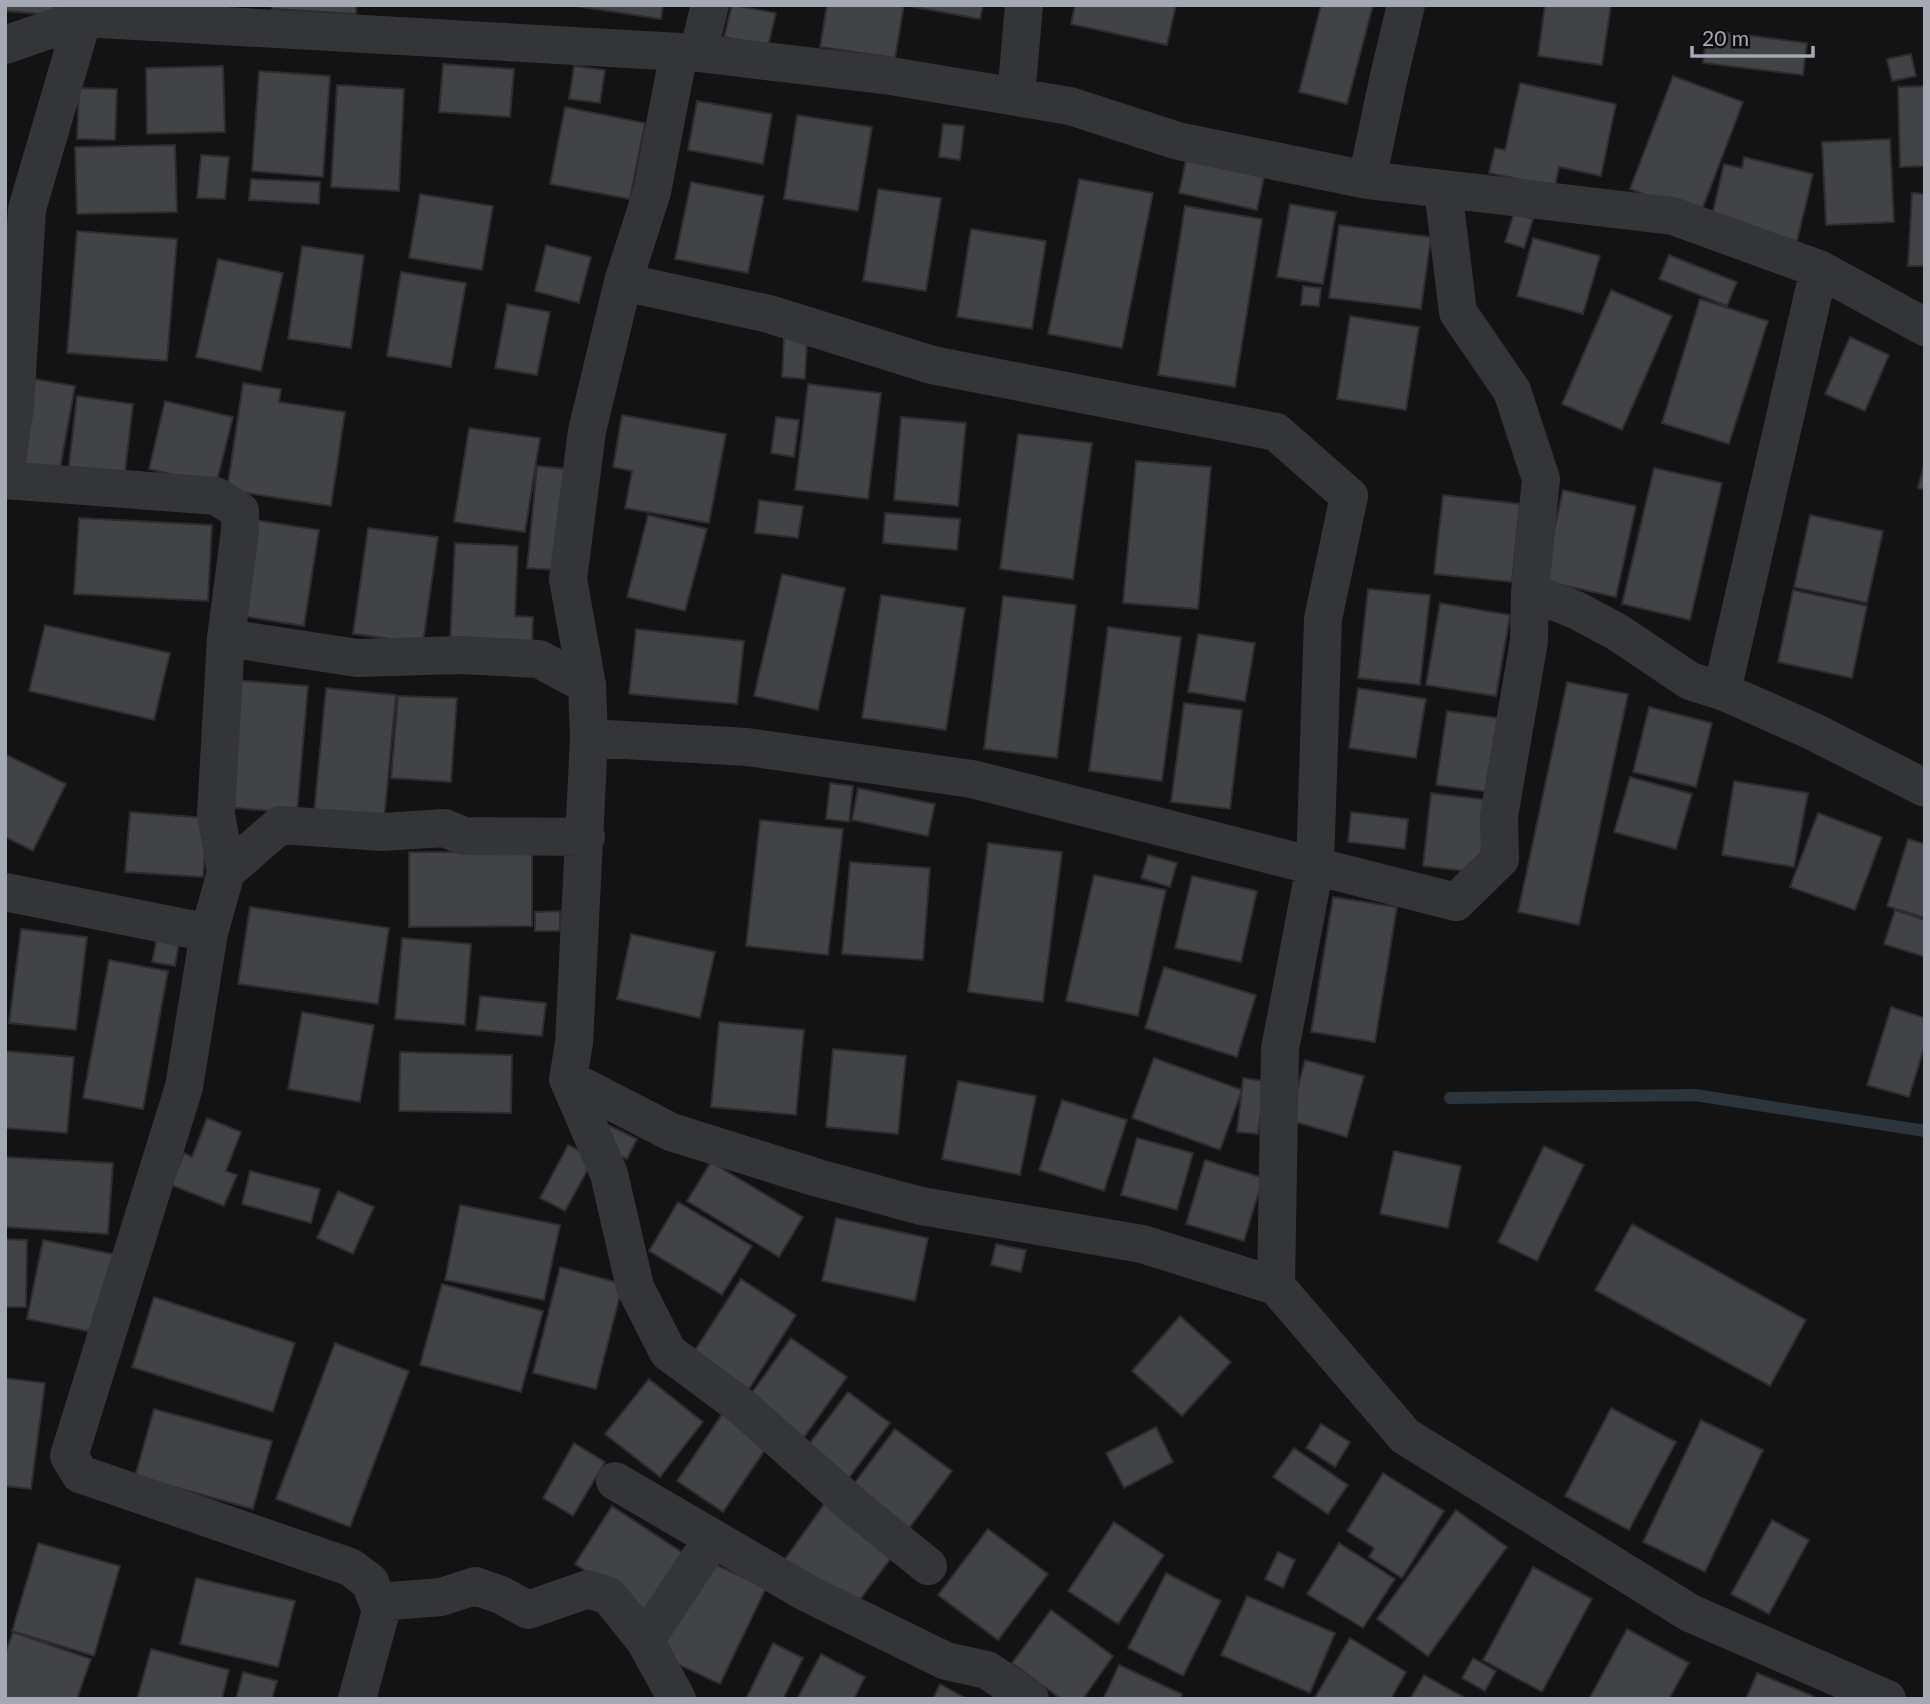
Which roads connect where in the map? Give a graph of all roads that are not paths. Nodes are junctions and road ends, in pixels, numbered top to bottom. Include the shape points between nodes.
1 (710, 5) edge
2 (1024, 5) edge
3 (1406, 5) edge
4 (83, 11) edge
5 (377, 21) edge
6 (5, 45) edge
7 (688, 53) junction
8 (1016, 97) junction
9 (1367, 180) junction
10 (1443, 189) junction
11 (1819, 269) junction
12 (623, 282) junction
13 (1925, 327) edge
14 (5, 475) edge
15 (5, 480) edge
16 (1530, 592) junction
17 (226, 638) junction
18 (587, 685) junction
19 (1722, 691) junction
20 (589, 738) junction
21 (1925, 788) edge
22 (586, 837) junction
23 (1315, 866) junction
24 (226, 872) junction
25 (5, 891) edge
26 (209, 933) junction
27 (568, 1079) junction
28 (1276, 1286) junction
29 (615, 1481) dead end
30 (713, 1538) junction
31 (928, 1566) dead end
32 (378, 1602) junction
33 (645, 1641) junction
34 (357, 1699) edge
35 (677, 1699) edge
36 (1030, 1699) edge
37 (1887, 1699) edge

1 - 7 street
2 - 8 street
3 - 9 street
4 - 5 street
4 - 6 street
4 - 14 street via 27,209 15,407
5 - 7 street
7 - 8 street via 891,76
7 - 12 street
8 - 9 street via 1070,106 1178,141
9 - 10 street
10 - 11 street via 1674,216
10 - 16 street via 1458,312 1512,391 1541,479
11 - 13 street
11 - 19 street
12 - 18 street via 587,431 568,579
12 - 23 street via 769,314 932,365 1276,432 1349,496 1323,619
15 - 17 street via 216,496 240,511
16 - 19 street via 1617,632 1690,681
16 - 23 street via 1529,641 1499,816 1500,859 1456,902
17 - 18 street via 357,658 460,655 539,659
17 - 24 street via 216,814
18 - 20 street
19 - 21 street
20 - 22 street
20 - 23 street via 747,747 972,779
22 - 24 street via 280,825
22 - 27 street
23 - 28 street via 1280,1049
24 - 26 street
25 - 26 street
26 - 32 street via 184,1087 69,1456 80,1474 350,1567 370,1582
27 - 28 street via 671,1132 818,1178 921,1206 1142,1244
27 - 31 street via 609,1174 635,1287 668,1352 741,1406
28 - 37 street via 1405,1436 1690,1613
29 - 30 street
30 - 33 street
30 - 36 street via 807,1593 946,1661 987,1670
32 - 33 street via 441,1597 475,1586 528,1610 588,1589 609,1596
32 - 34 street via 381,1611
33 - 35 street

